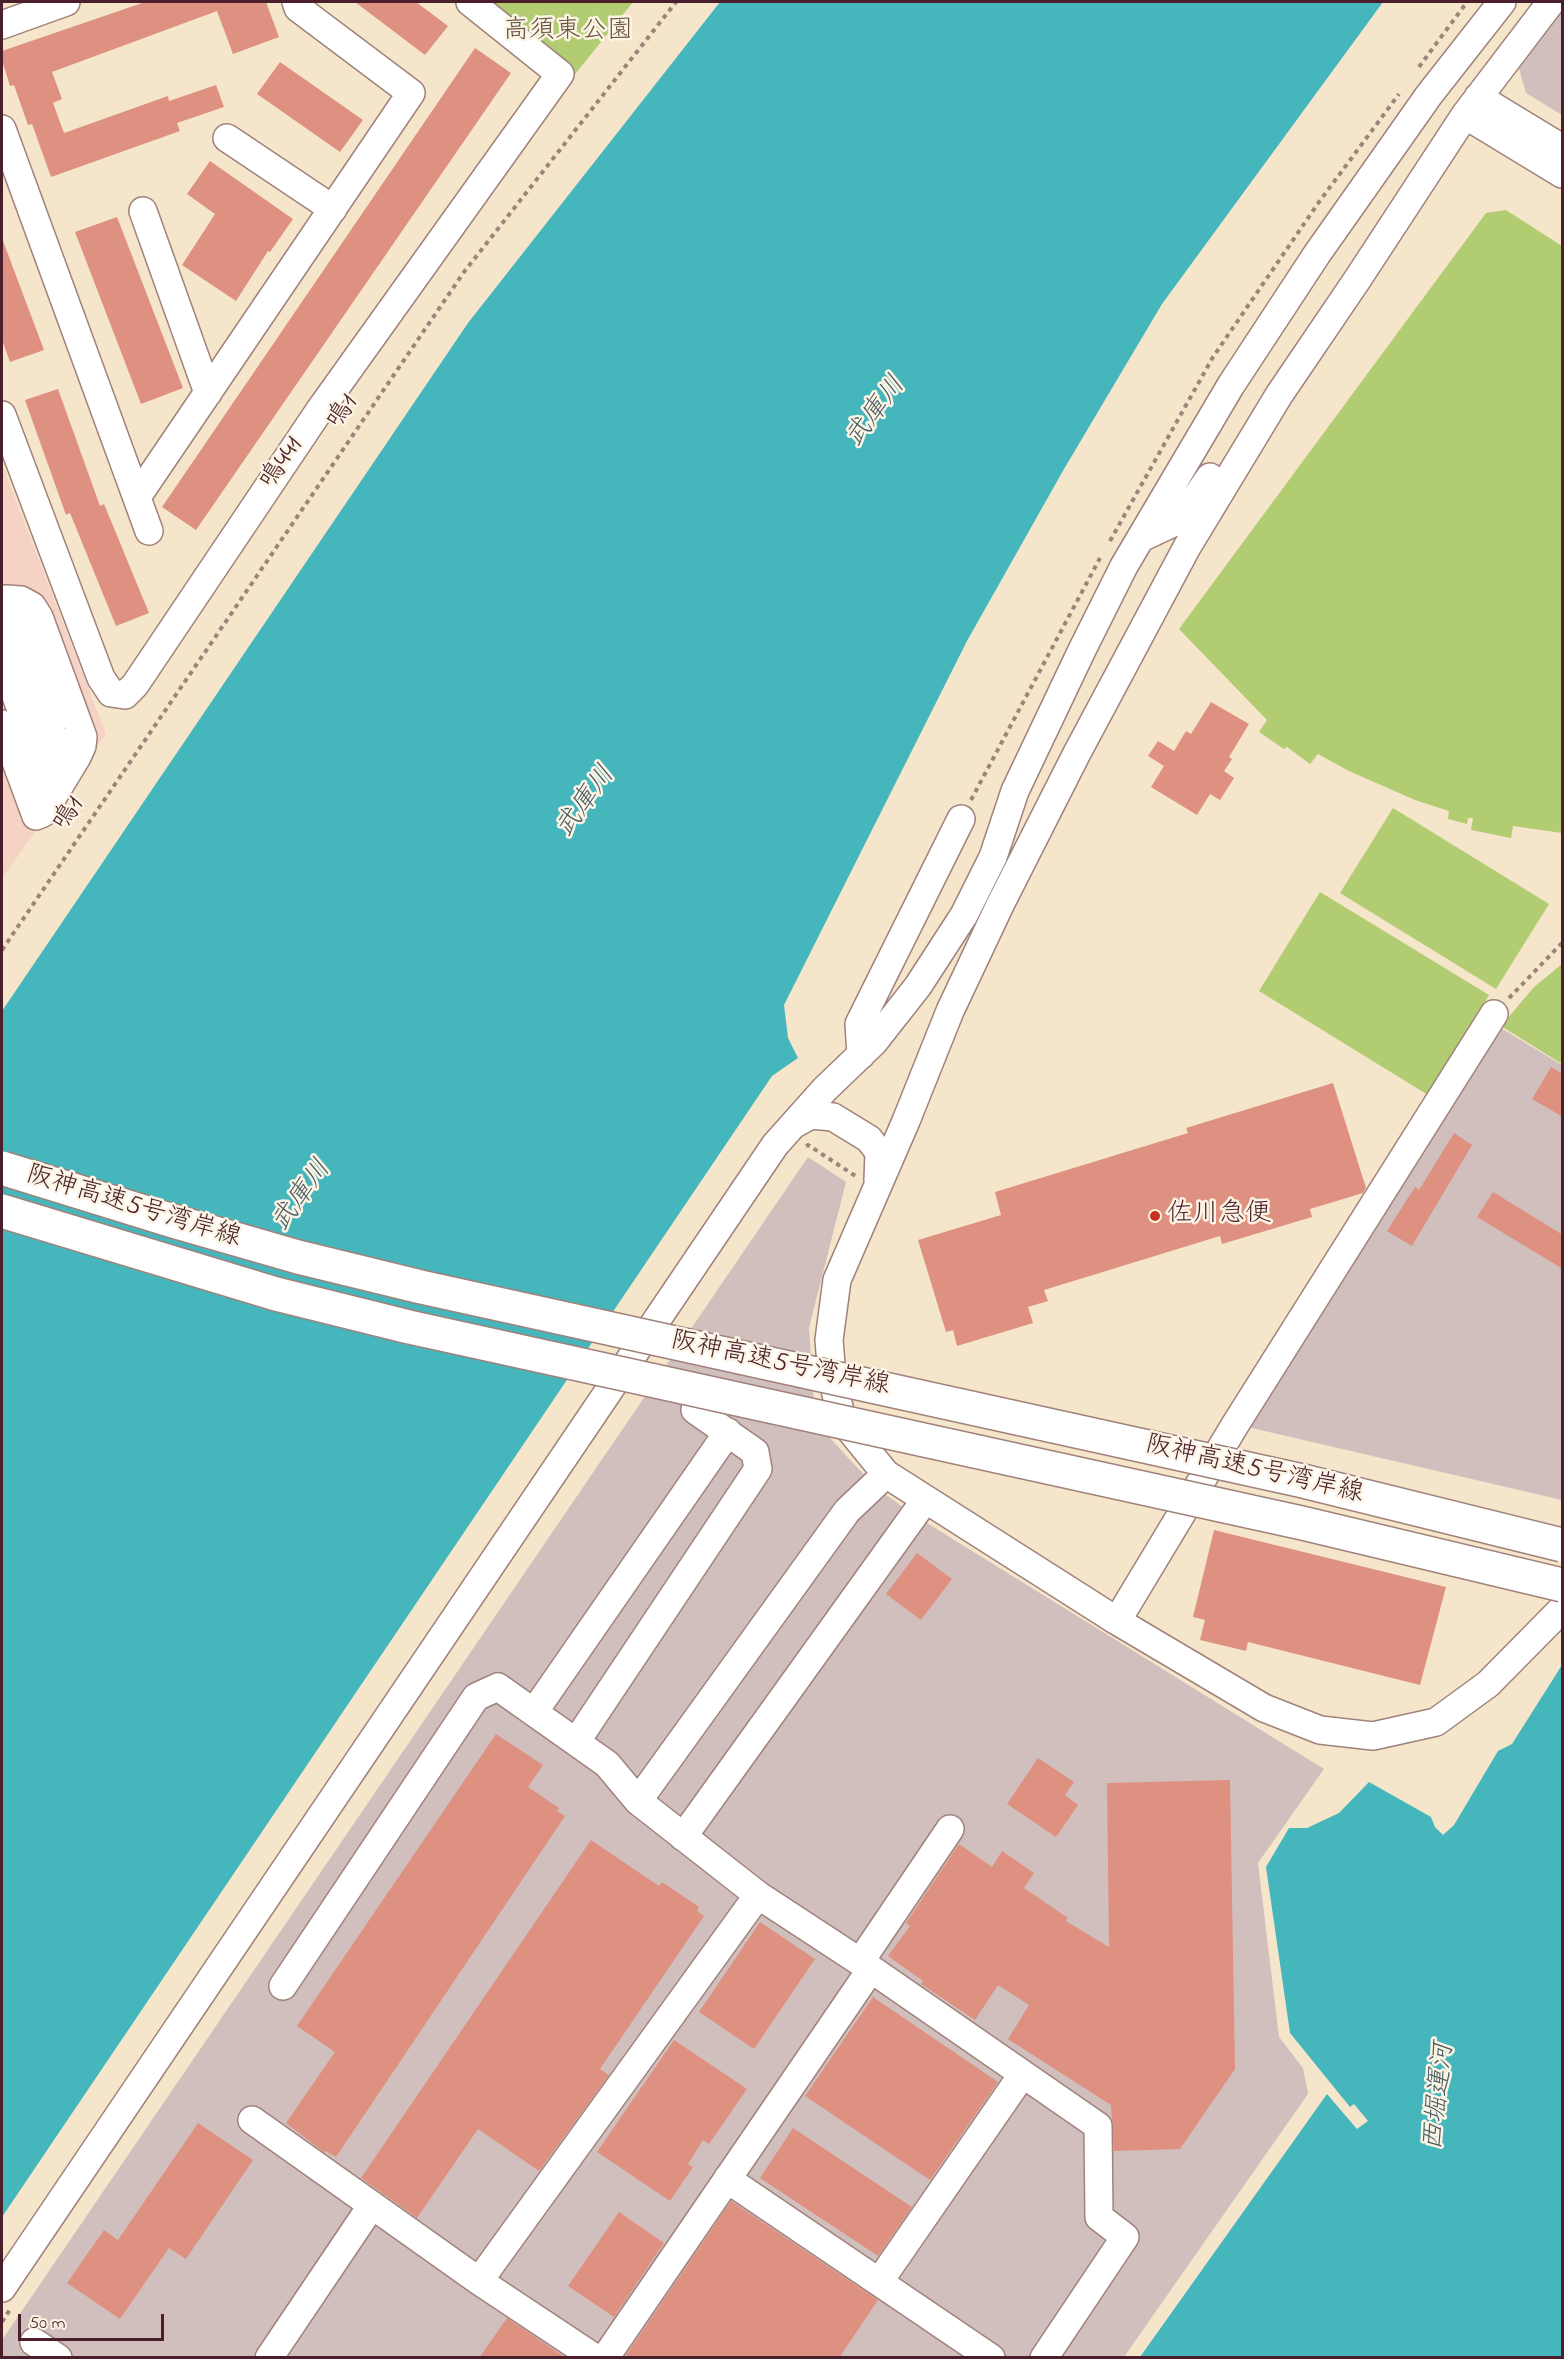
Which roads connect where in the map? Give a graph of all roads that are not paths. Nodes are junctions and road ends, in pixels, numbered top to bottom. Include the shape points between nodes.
1 (66, 2) edge
2 (296, 2) edge
3 (470, 2) edge
4 (1502, 2) edge
5 (1532, 2) edge
6 (1551, 2) edge
7 (2, 25) edge
8 (1508, 60) junction
9 (1472, 106) junction
10 (2, 129) edge
11 (227, 138) dead end
12 (1563, 148) edge
13 (1563, 174) edge
14 (333, 209) junction
15 (144, 211) dead end
16 (1317, 340) junction
17 (208, 393) junction
18 (2, 415) edge
19 (137, 497) junction
20 (149, 531) dead end
21 (1141, 538) junction
22 (19, 632) edge
23 (60, 674) junction
24 (7, 691) edge
25 (73, 710) junction
26 (13, 722) edge
27 (43, 770) junction
28 (53, 797) junction
29 (961, 819) dead end
30 (1494, 1014) road end
31 (861, 1055) junction
32 (792, 1125) junction
33 (2, 1168) edge
34 (878, 1181) junction
35 (2, 1211) edge
36 (695, 1410) dead end
37 (728, 1432) junction
38 (886, 1474) junction
39 (925, 1500) junction
40 (1563, 1545) edge
41 (1563, 1586) edge
42 (1563, 1609) edge
43 (1117, 1621) junction
44 (534, 1712) junction
45 (576, 1742) junction
46 (638, 1801) junction
47 (950, 1829) dead end
48 (683, 1837) junction
49 (758, 1895) junction
50 (866, 1965) junction
51 (283, 1986) dead end
52 (1022, 2075) junction
53 (252, 2120) dead end
54 (727, 2179) junction
55 (372, 2205) junction
56 (479, 2281) junction
57 (879, 2282) junction
58 (2, 2288) edge
59 (34, 2342) dead end
60 (281, 2353) edge
61 (58, 2358) edge
62 (595, 2358) edge
63 (605, 2358) edge
64 (991, 2358) edge
65 (1044, 2358) edge

1 - 7 street
2 - 14 street via 298,8 411,93
3 - 18 street, 鳴441 via 560,74 319,411 125,695 111,693 101,678
4 - 21 street via 1429,95 1317,254 1231,385
5 - 8 street via 1517,27
6 - 8 street
8 - 9 street
9 - 12 street
9 - 13 street
9 - 16 street
10 - 19 street
11 - 14 street
14 - 17 street
15 - 17 street
16 - 21 street via 1292,353 1186,510 1175,522
16 - 34 street via 1187,547 1077,753 950,1011
17 - 19 street
19 - 20 street
21 - 31 street via 1077,660 1016,791 993,857 964,915 918,986
22 - 23 street
22 - 24 street
23 - 25 street
23 - 26 street via 38,682 47,710
24 - 26 street
25 - 27 street via 55,717 50,724 52,735 67,755 62,762
25 - 28 street via 83,737 82,746
26 - 27 street
26 - 28 street via 36,816 43,813
27 - 28 street
29 - 31 street via 859,1024
30 - 43 street via 1235,1425
31 - 32 street
32 - 34 street via 811,1115 833,1117 870,1140 879,1152
32 - 58 street
33 - 40 highway, 阪神高速5号湾岸線, bridge via 298,1257 388,1279 1292,1479
34 - 38 street via 837,1280 829,1340 842,1420
35 - 41 highway, 阪神高速5号湾岸線, bridge via 276,1294 409,1327 1279,1518
36 - 37 street
37 - 44 street
37 - 45 street via 755,1452 758,1469
38 - 39 street
38 - 46 street via 847,1511
39 - 43 street
39 - 48 street
42 - 43 street via 1488,1684 1436,1722 1373,1736 1320,1730 1264,1708
44 - 45 street
44 - 51 street via 498,1687 476,1697
45 - 46 street via 607,1764
46 - 48 street
47 - 50 street
48 - 49 street
49 - 50 street
49 - 56 street
50 - 52 street
50 - 54 street
52 - 57 street
52 - 65 street via 1098,2126 1099,2217 1125,2237
53 - 55 street
54 - 57 street
54 - 63 street
55 - 56 street
55 - 60 street
56 - 62 street
57 - 64 street
59 - 61 street

